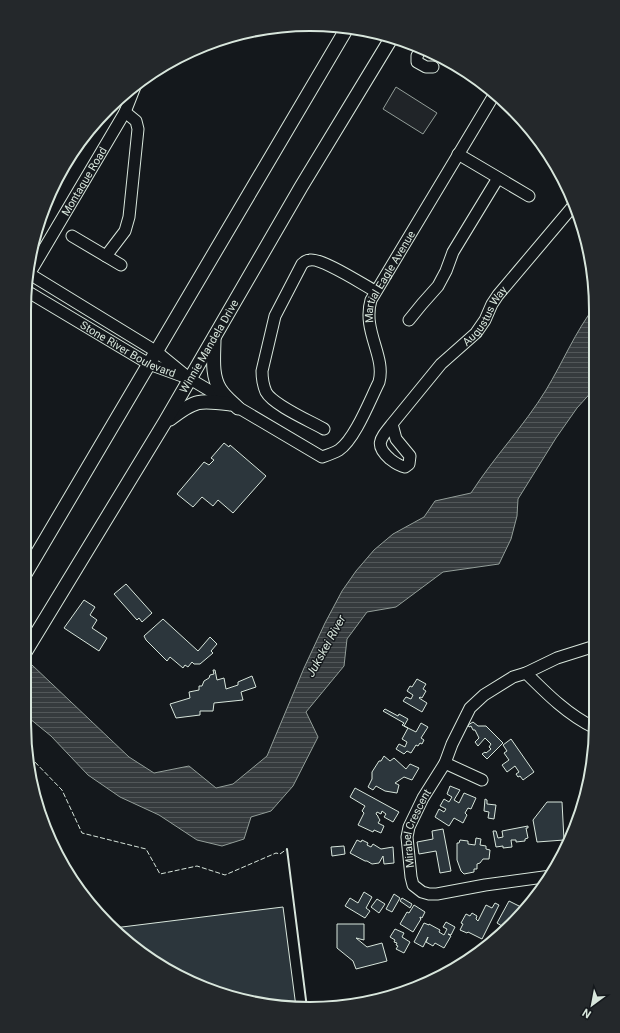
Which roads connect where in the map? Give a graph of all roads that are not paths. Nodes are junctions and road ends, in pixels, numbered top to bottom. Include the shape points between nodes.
1 (344, 33) edge
2 (388, 43) edge
3 (419, 53) edge
4 (433, 67) dead end
5 (131, 96) edge
6 (492, 98) edge
7 (125, 112) junction
8 (458, 154) junction
9 (498, 178) junction
10 (529, 196) dead end
11 (570, 209) edge
12 (72, 236) dead end
13 (106, 256) junction
14 (35, 262) edge
15 (121, 265) dead end
16 (33, 277) edge
17 (375, 291) junction
18 (32, 294) edge
19 (409, 320) dead end
20 (215, 337) junction
21 (157, 352) junction
22 (150, 364) junction
23 (190, 379) junction
24 (235, 406) junction
25 (165, 422) junction
26 (392, 424) junction
27 (324, 429) dead end
28 (400, 444) junction
29 (389, 459) junction
30 (31, 564) edge
31 (31, 642) edge
32 (589, 648) edge
33 (526, 673) junction
34 (589, 725) edge
35 (446, 763) junction
36 (482, 780) dead end
37 (543, 877) edge

1 - 21 main road
2 - 20 main road, Winnie Mandela Drive via 301,187
3 - 4 street via 417,62 426,67
5 - 7 street, Montaque Road
6 - 8 street, Martial Eagle Avenue
7 - 13 street via 136,121 138,129 129,217 127,227
7 - 14 street, Montaque Road
8 - 9 street
8 - 17 street, Martial Eagle Avenue
9 - 10 street
9 - 19 street via 453,252 438,286
11 - 26 street, Augustus Way via 498,295 476,333 441,364
12 - 13 street
13 - 15 street
16 - 21 street, Stone River Boulevard
17 - 24 street, Martial Eagle Avenue via 370,300 368,321 381,376 350,438 340,449 322,457
17 - 27 street via 333,267 309,260 302,264 276,316 262,371 267,393 276,403
18 - 22 street, Stone River Boulevard
20 - 23 main road, Winnie Mandela Drive
20 - 24 main road via 215,377 219,388
21 - 22 main road
21 - 23 street, Stone River Boulevard
22 - 23 street, Stone River Boulevard
22 - 30 main road
23 - 24 street
23 - 25 main road, Winnie Mandela Drive
24 - 25 main road via 207,401 196,403
25 - 31 main road, Winnie Mandela Drive
26 - 28 street
26 - 29 street, Augustus Way via 382,436 380,445
28 - 29 street
28 - 29 street via 410,456 408,464 398,466
32 - 33 street, Mirabel Crescent via 557,658
33 - 34 street via 570,714
33 - 35 street, Mirabel Crescent via 498,685 470,708 452,744
35 - 36 street
35 - 37 street, Mirabel Crescent via 423,798 409,827 407,837 413,885 422,892 437,894

